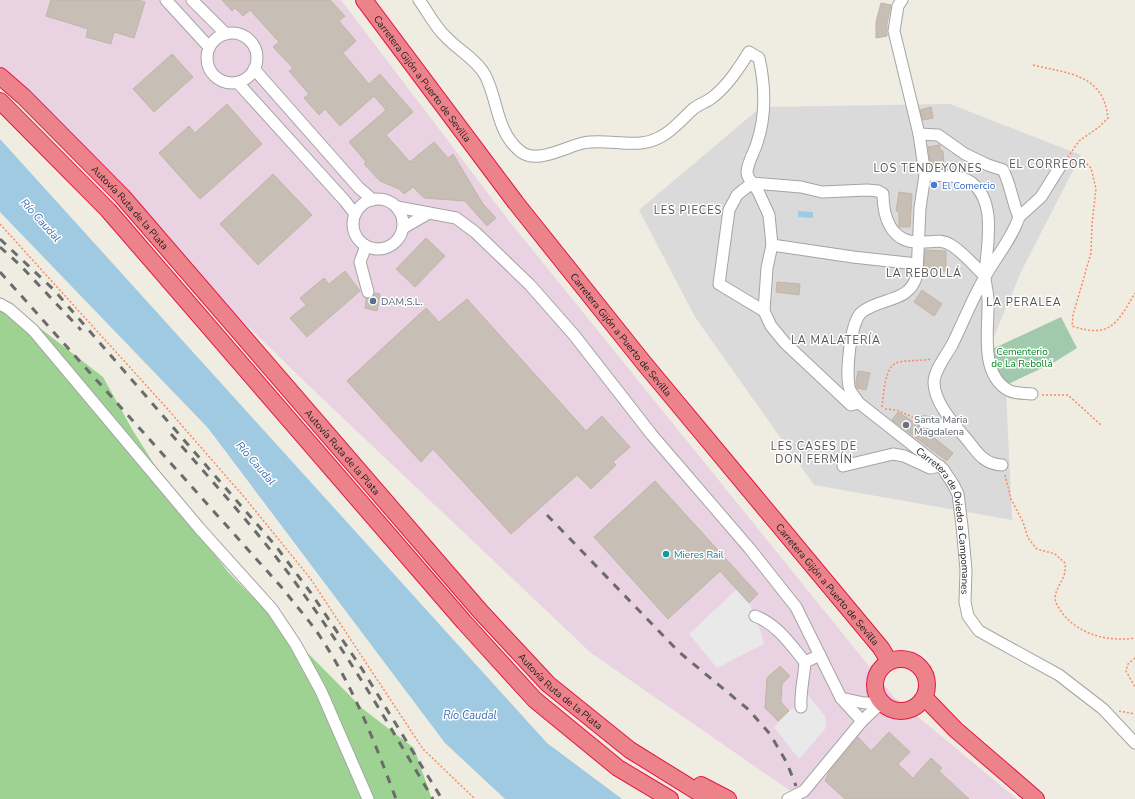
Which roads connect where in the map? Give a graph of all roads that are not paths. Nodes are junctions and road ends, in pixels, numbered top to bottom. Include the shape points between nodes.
1 (166, 0) edge
2 (192, 0) edge
3 (364, 0) edge
4 (419, 0) edge
5 (902, 0) edge
6 (226, 34) junction
7 (209, 47) junction
8 (254, 69) junction
9 (0, 76) edge
10 (238, 82) junction
11 (0, 101) edge
12 (919, 134) junction
13 (1061, 165) road end
14 (925, 175) junction
15 (752, 183) junction
16 (373, 200) junction
17 (397, 207) junction
18 (428, 213) junction
19 (355, 214) junction
20 (1019, 217) junction
21 (403, 228) junction
22 (918, 242) junction
23 (772, 245) junction
24 (366, 246) junction
25 (917, 264) junction
26 (985, 276) junction
27 (368, 292) dead end
28 (0, 304) edge
29 (764, 311) junction
30 (1032, 394) road end
31 (859, 402) junction
32 (924, 422) road end
33 (956, 427) junction
34 (1002, 465) road end
35 (843, 466) dead end
36 (940, 466) junction
37 (755, 616) dead end
38 (820, 655) junction
39 (889, 661) junction
40 (805, 662) junction
41 (841, 698) junction
42 (925, 698) junction
43 (881, 703) junction
44 (801, 707) dead end
45 (862, 720) junction
46 (1135, 743) edge
47 (630, 750) junction
48 (368, 799) edge
49 (670, 799) edge
50 (709, 799) edge
51 (728, 799) edge
52 (788, 799) edge
53 (1036, 799) edge

1 - 7 street
2 - 6 street
3 - 39 highway, Carretera Gijón a Puerto de Sevilla via 516,203 648,368 881,648
4 - 15 street via 445,37 484,73 491,88 496,113 506,133 518,151 527,156 539,156 584,143 640,144 654,141 666,135 694,108 713,97 728,82 749,52 759,58 764,95 762,125 748,164 747,175
5 - 12 street, Carretera de Oviedo a Campomanes via 898,6 894,31
6 - 7 street via 216,38
6 - 8 street via 235,34 250,42 256,52
7 - 10 street via 207,64 211,73 223,82
8 - 10 street
8 - 16 street via 359,188
9 - 47 highway, Autovía Ruta de la Plata via 122,196 485,616 548,684
10 - 19 street
11 - 49 highway, Autovía Ruta de la Plata via 108,210 464,622 535,700 618,768
12 - 14 street, Carretera de Oviedo a Campomanes
12 - 20 street via 938,136 965,154 988,166 1003,170
13 - 20 street via 1041,198
14 - 22 street, Carretera de Oviedo a Campomanes
14 - 26 street via 955,177 971,182 981,191 988,214
15 - 22 street via 801,187 822,192 878,191 883,194 883,212 888,224 896,234
15 - 23 street via 769,215
15 - 29 street via 737,195 729,210 719,284
16 - 17 street via 382,199
16 - 19 street via 363,204
17 - 18 street
17 - 21 street via 403,218
18 - 21 street
18 - 38 street via 456,218 475,232 530,285 574,335 652,435 796,607
19 - 24 street via 354,230 358,239
20 - 26 street via 1014,232
21 - 24 street via 400,237 393,244 380,249
22 - 25 street, Carretera de Oviedo a Campomanes
22 - 26 street via 937,240 951,245
23 - 25 street
23 - 29 street via 767,268
24 - 27 street via 360,262
25 - 31 street, Carretera de Oviedo a Campomanes via 912,288 900,296 862,312 856,318 848,372 850,390
26 - 30 street via 988,298 987,348 996,379 1009,391
26 - 33 street via 960,330 939,366 934,381 935,392 942,408
28 - 48 street via 33,330 200,529 272,610 296,645 321,690
29 - 31 street via 771,326 835,392 851,405
31 - 36 street, Carretera de Oviedo a Campomanes
32 - 33 street
33 - 34 street via 978,456 993,465
35 - 36 street via 893,454 904,456 930,468
36 - 46 street, Carretera de Oviedo a Campomanes via 958,494 968,616 979,631 1059,675 1103,709
37 - 40 street via 763,619 784,637
38 - 40 street
38 - 41 street
39 - 42 highway via 902,658 915,662 925,672 928,685
39 - 43 highway via 880,669 875,680 875,692
40 - 44 street via 800,694
41 - 43 street via 864,703
41 - 45 street
42 - 43 highway via 916,707 904,711 892,710
42 - 53 highway via 956,730
43 - 45 street
45 - 52 street via 804,791
47 - 50 highway, Autovía Ruta de la Plata
47 - 51 highway

